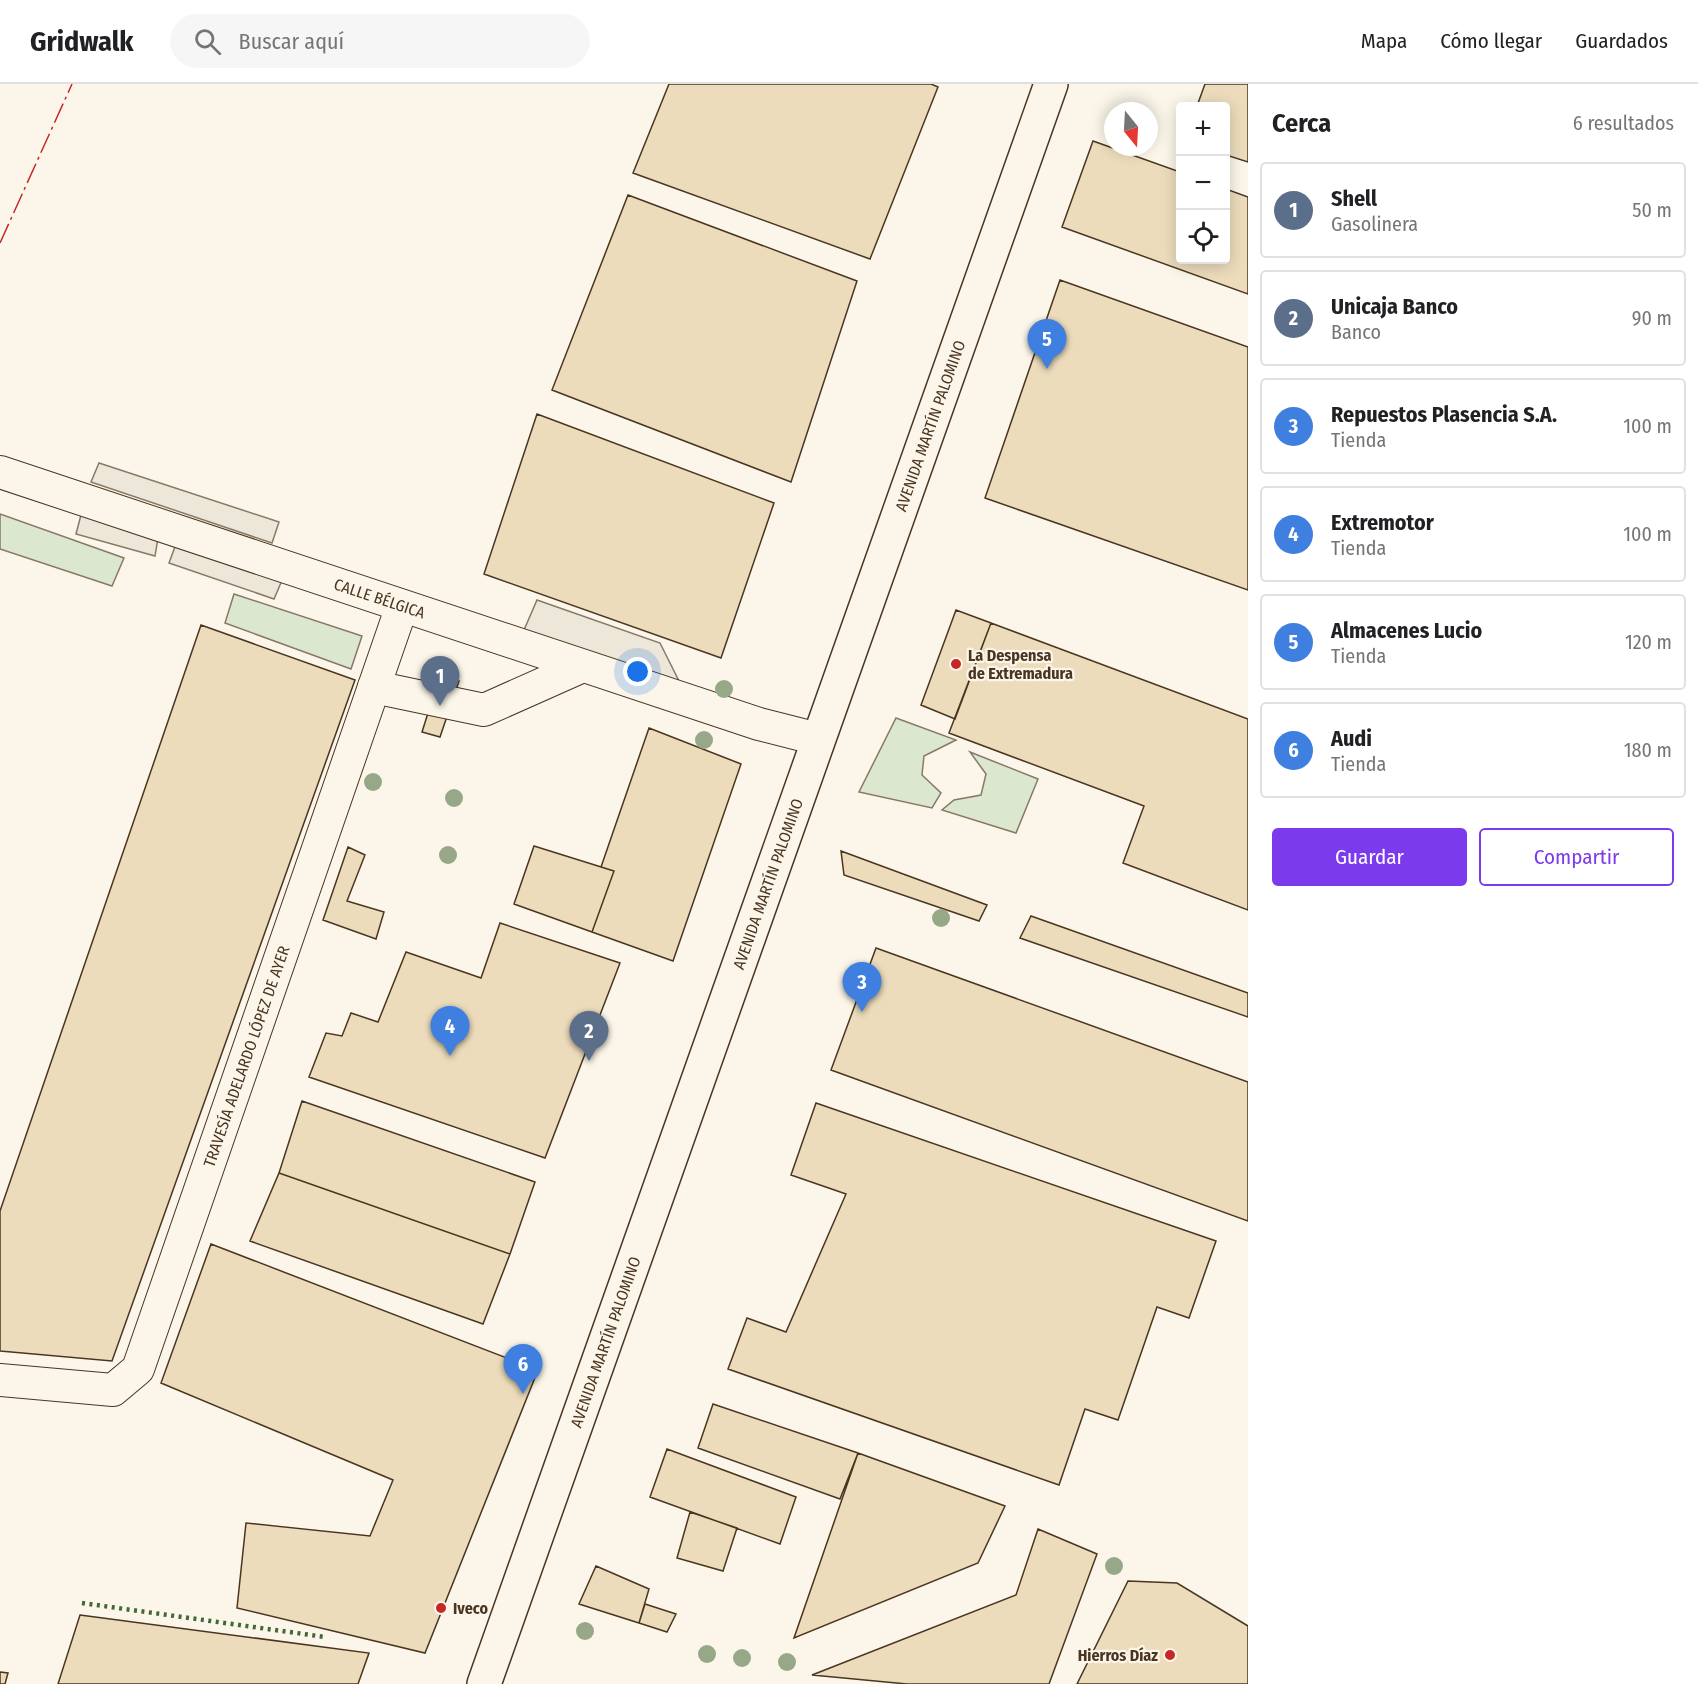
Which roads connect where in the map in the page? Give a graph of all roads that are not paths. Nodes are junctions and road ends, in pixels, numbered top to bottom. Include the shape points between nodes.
1 (1051, 84) edge
2 (0, 472) edge
3 (402, 606) junction
4 (583, 666) junction
5 (374, 687) junction
6 (818, 740) junction
7 (0, 1380) edge
8 (484, 1684) edge

1 - 6 main road, AVENIDA MARTÍN PALOMINO
2 - 3 street, CALLE BÉLGICA
3 - 4 street, CALLE BÉLGICA
3 - 5 street, TRAVESÍA ADELARDO LÓPEZ DE AYER
4 - 5 street via 484,710
4 - 6 street, CALLE BÉLGICA
5 - 7 street, TRAVESÍA ADELARDO LÓPEZ DE AYER via 138,1369 113,1390
6 - 8 main road, AVENIDA MARTÍN PALOMINO

